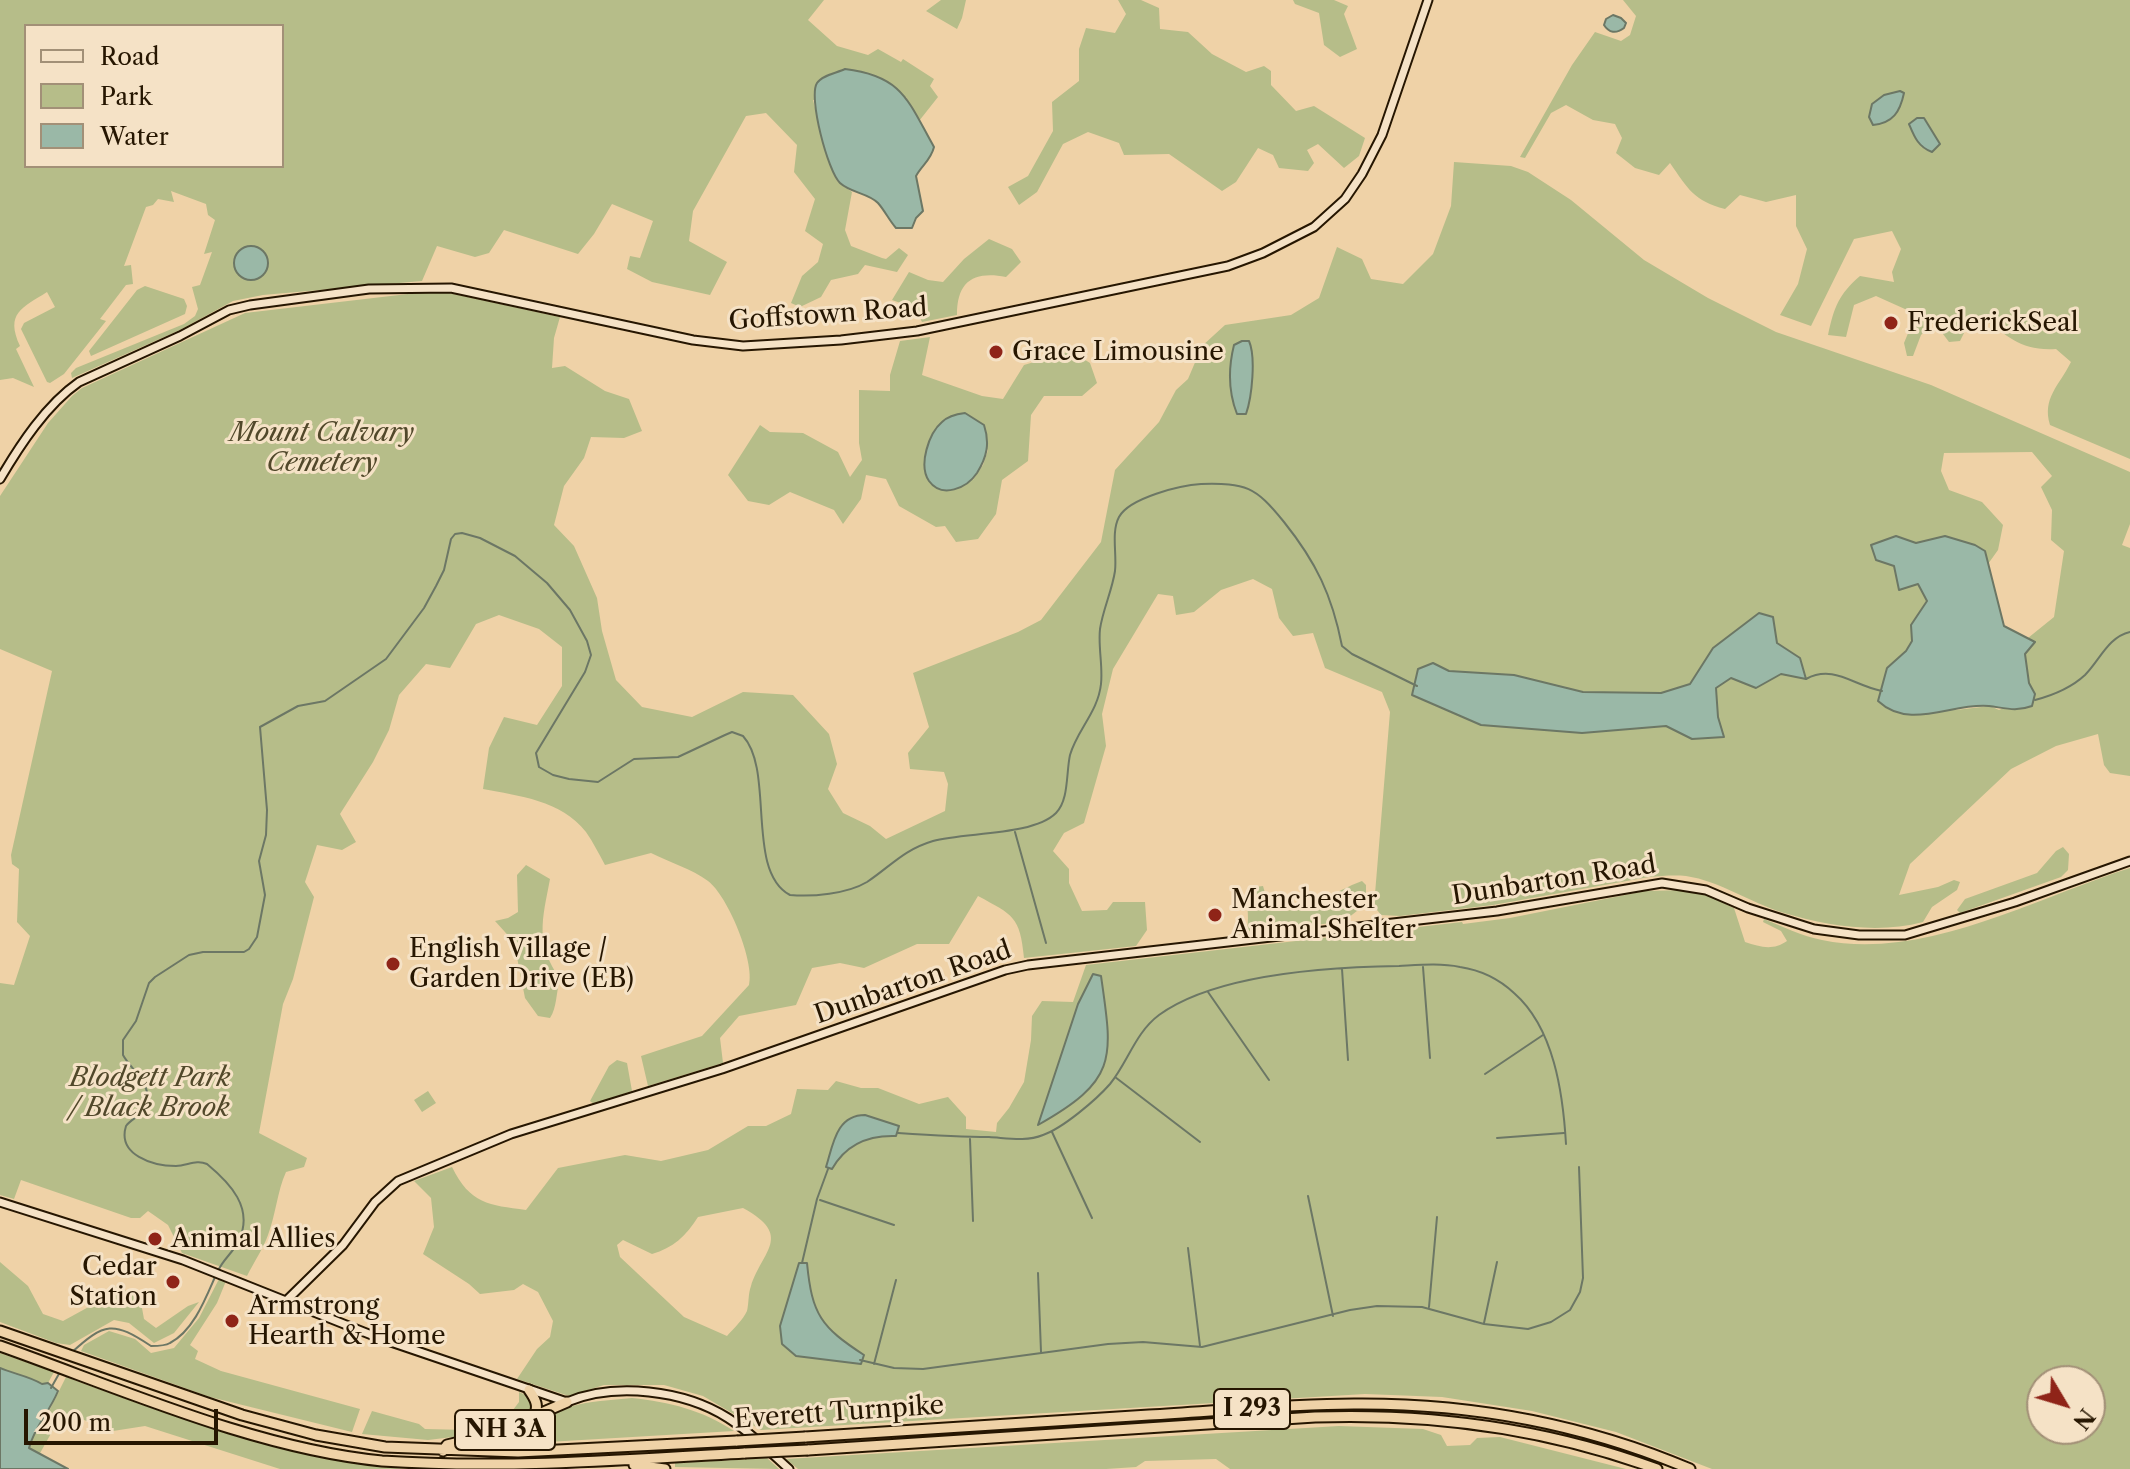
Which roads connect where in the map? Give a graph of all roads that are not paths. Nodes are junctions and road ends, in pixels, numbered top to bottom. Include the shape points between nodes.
1 (1428, 0) edge
2 (0, 479) edge
3 (2130, 861) edge
4 (0, 1202) edge
5 (287, 1300) junction
6 (0, 1331) edge
7 (0, 1346) edge
8 (529, 1390) junction
9 (567, 1402) junction
10 (534, 1417) junction
11 (443, 1451) junction
12 (599, 1462) junction
13 (665, 1469) edge
14 (789, 1469) edge
15 (1657, 1469) edge
16 (1690, 1469) edge

1 - 2 main road, Goffstown Road via 1382,135 1345,199 1314,227 1244,260 935,328 761,345 693,340 451,288 369,289 250,305 79,382 47,412
3 - 5 main road, Dunbarton Road via 1905,935 1814,929 1706,890 1662,883 1497,911 1005,970 696,1077 511,1134 398,1181
4 - 5 main road
5 - 8 main road
6 - 11 highway, Everett Turnpike / I 293 via 242,1415 334,1439
7 - 12 highway, Everett Turnpike / I 293 via 239,1430 332,1453 474,1465
8 - 9 main road
8 - 10 highway via 536,1399
9 - 10 highway, NH 3A
9 - 14 main road, NH 3A via 633,1392 692,1402 746,1430
10 - 11 highway, NH 3A via 447,1445
11 - 16 highway, Everett Turnpike / I 293, bridge via 518,1452 1308,1405 1400,1405 1490,1413 1565,1428
12 - 13 highway
12 - 15 highway, Everett Turnpike / I 293, bridge via 1392,1416 1513,1429

